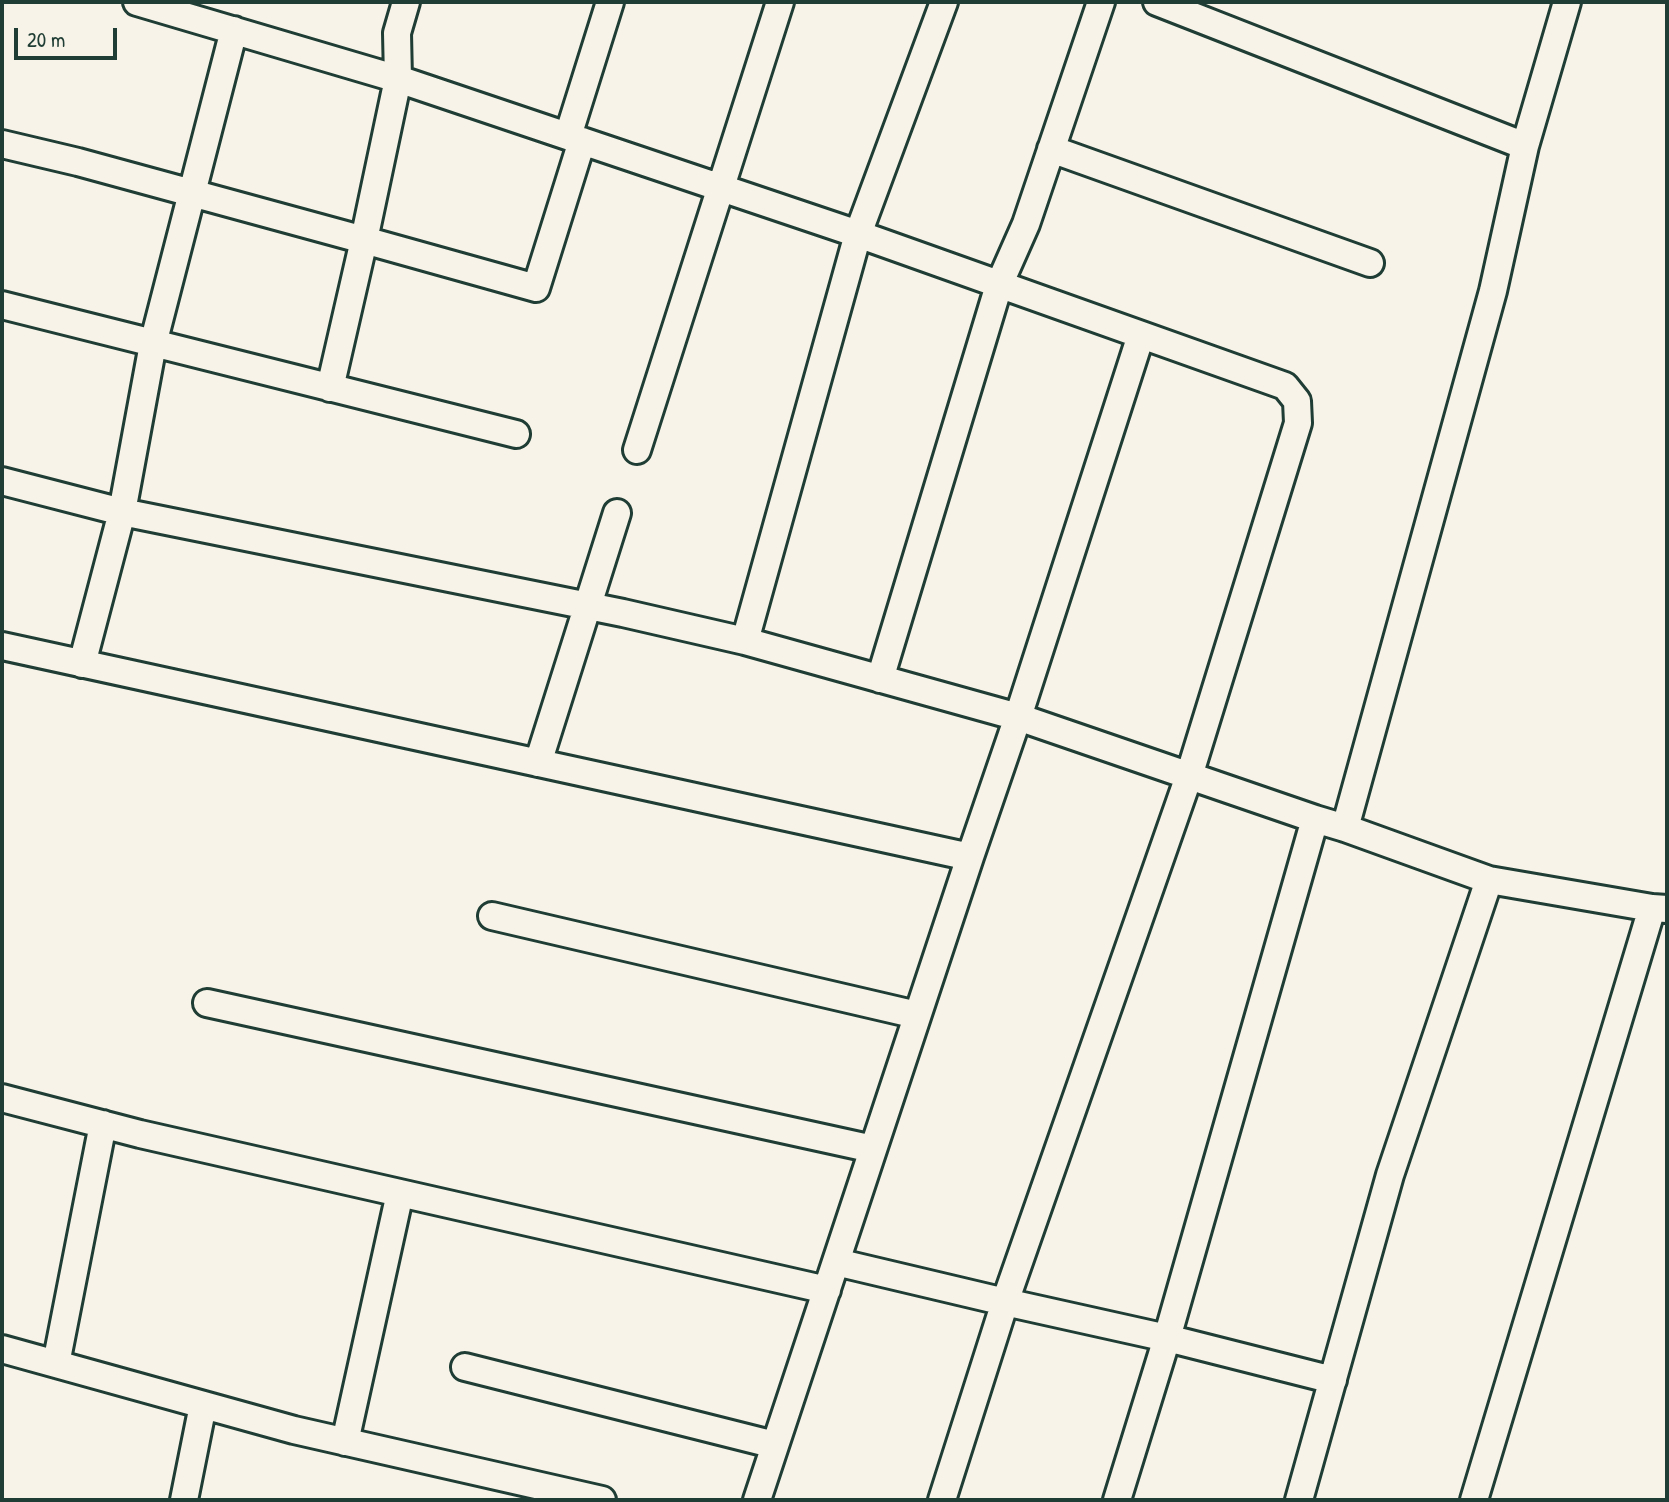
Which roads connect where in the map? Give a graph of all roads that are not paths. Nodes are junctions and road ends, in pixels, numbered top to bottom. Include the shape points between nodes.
1 (137, 2) edge
2 (406, 2) edge
3 (610, 2) edge
4 (780, 2) edge
5 (944, 2) edge
6 (1101, 2) edge
7 (1157, 2) edge
8 (1567, 2) edge
9 (234, 30) junction
10 (398, 79) junction
11 (575, 139) junction
12 (2, 144) edge
13 (1525, 146) junction
14 (1051, 149) junction
15 (720, 188) junction
16 (192, 193) junction
17 (858, 234) junction
18 (364, 240) junction
19 (1370, 263) dead end
20 (999, 285) junction
21 (2, 305) edge
22 (1141, 335) junction
23 (153, 344) junction
24 (330, 388) junction
25 (516, 434) dead end
26 (637, 450) dead end
27 (2, 481) edge
28 (122, 512) junction
29 (617, 513) dead end
30 (589, 606) junction
31 (745, 640) junction
32 (2, 646) edge
33 (82, 664) junction
34 (880, 679) junction
35 (1018, 718) junction
36 (538, 763) junction
37 (1189, 776) junction
38 (1315, 819) junction
39 (1345, 828) junction
40 (970, 856) junction
41 (1489, 880) junction
42 (1660, 909) edge
43 (492, 916) dead end
44 (207, 1003) dead end
45 (917, 1015) junction
46 (2, 1098) edge
47 (103, 1124) junction
48 (873, 1149) junction
49 (400, 1193) junction
50 (836, 1262) junction
51 (827, 1290) junction
52 (1004, 1302) junction
53 (1167, 1338) junction
54 (2, 1349) edge
55 (55, 1364) junction
56 (465, 1367) dead end
57 (1333, 1380) junction
58 (203, 1405) junction
59 (345, 1442) junction
60 (775, 1445) junction
61 (184, 1500) edge
62 (602, 1500) edge
63 (757, 1500) edge
64 (942, 1500) edge
65 (1117, 1500) edge
66 (1299, 1500) edge
67 (1474, 1500) edge

1 - 9 street
2 - 10 street via 397,33
3 - 11 street
4 - 15 street
5 - 17 street
6 - 14 street
7 - 13 street
8 - 13 street
9 - 10 street
9 - 16 street
10 - 11 street
10 - 18 street
11 - 15 street
11 - 18 street via 536,288
12 - 16 street
13 - 39 street via 1493,291
14 - 19 street
14 - 20 street
15 - 17 street
15 - 26 street
16 - 18 street
16 - 23 street
17 - 20 street
17 - 31 street
18 - 24 street
20 - 22 street
20 - 34 street
21 - 23 street
22 - 35 street
22 - 37 street via 1285,387 1297,401 1298,423
23 - 24 street
23 - 28 street
24 - 25 street
27 - 28 street
28 - 30 street
28 - 33 street
29 - 30 street
30 - 31 street
30 - 36 street
31 - 34 street
32 - 33 street
33 - 36 street
34 - 35 street
35 - 37 street
35 - 40 street
36 - 40 street
37 - 38 street
37 - 52 street
38 - 39 street
38 - 53 street
39 - 41 street
40 - 45 street
41 - 42 street
41 - 57 street via 1390,1175
42 - 67 street
43 - 45 street
44 - 48 street
45 - 48 street
46 - 47 street
47 - 49 street
47 - 55 street
48 - 50 street
49 - 51 street
49 - 59 street
50 - 51 street
50 - 52 street
51 - 60 street
52 - 53 street
52 - 64 street
53 - 57 street
53 - 65 street
54 - 55 street
55 - 58 street
56 - 60 street
57 - 66 street
58 - 59 street
58 - 61 street
59 - 62 street
60 - 63 street

